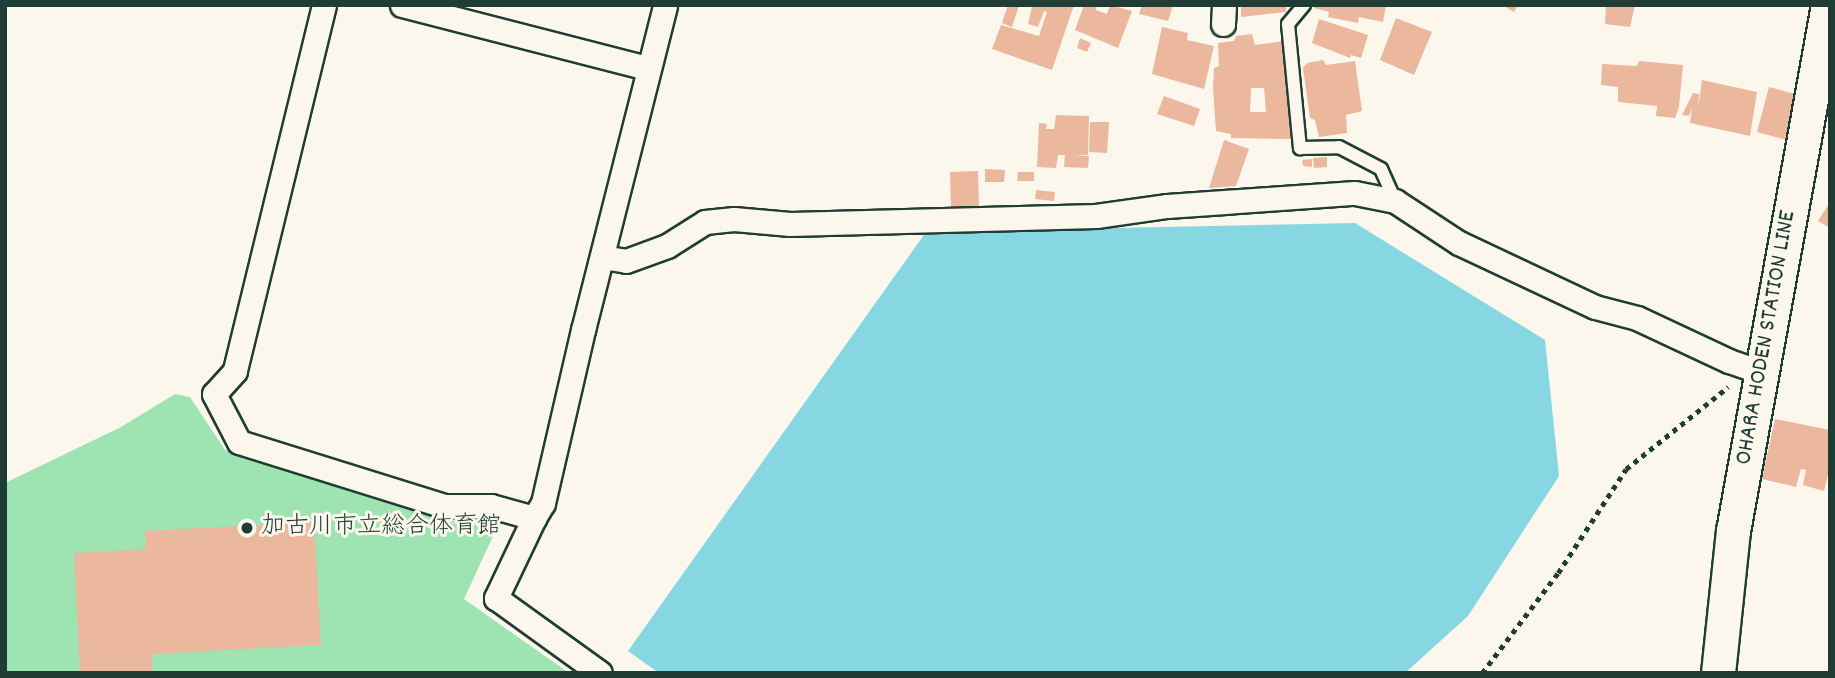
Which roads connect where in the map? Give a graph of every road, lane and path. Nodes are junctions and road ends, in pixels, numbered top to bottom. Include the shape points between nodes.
1 (324, 5) edge
2 (402, 5) edge
3 (665, 5) edge
4 (1304, 5) edge
5 (1824, 21) edge
6 (647, 68) junction
7 (1395, 201) junction
8 (602, 257) junction
9 (1761, 373) junction
10 (534, 517) junction
11 (600, 673) edge
12 (1482, 673) edge
13 (1718, 673) edge

1 - 10 street via 235,371 214,394 239,442 444,506 491,506
2 - 6 street
3 - 6 street
4 - 7 lane via 1288,24 1300,148 1339,147 1381,169
5 - 9 main road, OHARA HODEN STATION LINE
6 - 8 street
7 - 8 street via 1355,193 1167,206 1096,216 790,224 734,219 705,222 667,246 626,261
7 - 9 street via 1459,243 1595,307 1637,318
8 - 10 street via 543,503
9 - 12 path via 1733,383 1626,470 1558,573
9 - 13 main road, OHARA HODEN STATION LINE via 1727,574
10 - 11 street via 496,598

